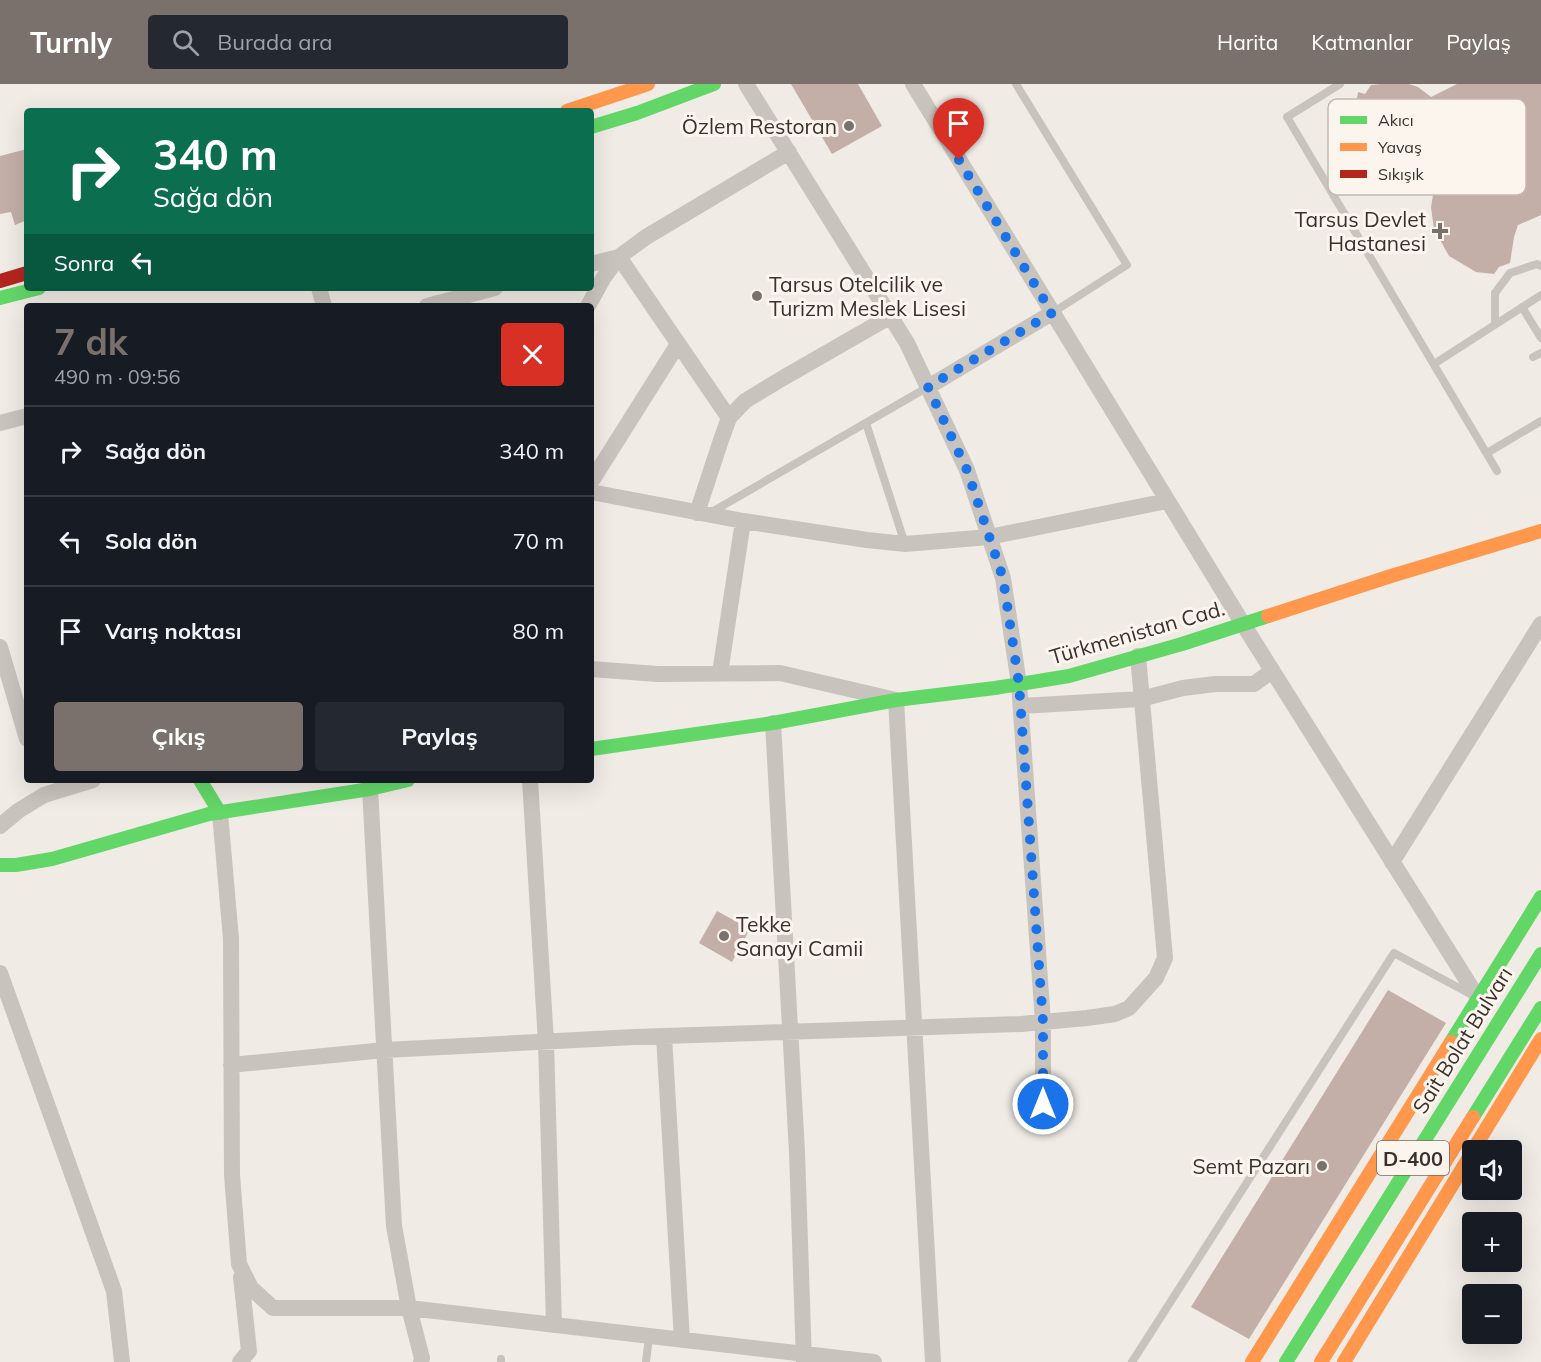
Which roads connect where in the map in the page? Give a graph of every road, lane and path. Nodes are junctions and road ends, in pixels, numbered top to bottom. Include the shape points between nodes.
1 (648, 84) edge
2 (714, 84) edge
3 (746, 84) edge
4 (913, 84) edge
5 (1016, 84) edge
6 (1340, 84) edge
7 (576, 108) edge
8 (594, 126) edge
9 (789, 152) junction
10 (1328, 186) edge
11 (1334, 195) edge
12 (619, 256) junction
13 (594, 263) edge
14 (1541, 266) edge
15 (24, 274) edge
16 (0, 281) edge
17 (485, 291) edge
18 (38, 292) edge
19 (469, 296) edge
20 (0, 298) edge
21 (1540, 300) edge
22 (440, 303) edge
23 (590, 303) edge
24 (1522, 307) junction
25 (1052, 313) junction
26 (891, 316) junction
27 (1495, 324) junction
28 (1541, 338) edge
29 (678, 344) junction
30 (1434, 363) junction
31 (928, 387) junction
32 (24, 417) edge
33 (729, 418) junction
34 (1541, 421) edge
35 (0, 423) edge
36 (866, 423) junction
37 (1487, 453) junction
38 (1497, 471) dead end
39 (594, 477) edge
40 (594, 493) edge
41 (1167, 501) junction
42 (702, 514) junction
43 (743, 521) junction
44 (1541, 531) edge
45 (989, 537) junction
46 (906, 544) junction
47 (1243, 624) junction
48 (1541, 624) edge
49 (0, 647) edge
50 (1138, 657) junction
51 (594, 669) edge
52 (1272, 671) junction
53 (720, 673) junction
54 (1019, 684) junction
55 (1142, 699) junction
56 (896, 700) junction
57 (1021, 706) junction
58 (773, 723) junction
59 (24, 729) edge
60 (594, 749) edge
61 (74, 783) edge
62 (203, 783) edge
63 (395, 783) edge
64 (530, 783) edge
65 (41, 788) edge
66 (370, 789) junction
67 (220, 813) junction
68 (0, 826) edge
69 (1392, 862) junction
70 (0, 866) edge
71 (1541, 897) edge
72 (1541, 954) edge
73 (0, 973) edge
74 (1478, 998) junction
75 (1541, 1008) edge
76 (1043, 1022) junction
77 (916, 1028) junction
78 (790, 1032) junction
79 (664, 1036) junction
80 (546, 1042) junction
81 (385, 1050) junction
82 (1539, 1052) edge
83 (231, 1065) junction
84 (1043, 1104) dead end
85 (1480, 1140) edge
86 (1462, 1169) edge
87 (239, 1264) junction
88 (409, 1308) junction
89 (554, 1325) junction
90 (649, 1337) junction
91 (682, 1340) junction
92 (805, 1358) edge
93 (122, 1362) edge
94 (240, 1362) edge
95 (421, 1362) edge
96 (646, 1362) edge
97 (873, 1362) edge
98 (933, 1362) edge
99 (1132, 1362) edge
100 (1252, 1362) edge
101 (1286, 1362) edge
102 (1322, 1362) edge
103 (1344, 1362) edge

1 - 7 main road
2 - 8 main road
3 - 9 street
4 - 25 street
5 - 25 lane via 1127,266
6 - 10 lane via 1287,117
9 - 12 street
9 - 26 street
11 - 30 lane
12 - 13 street
12 - 23 street
12 - 29 street
14 - 27 lane via 1510,273 1505,279 1494,293
15 - 16 main road
17 - 19 street
18 - 20 main road
19 - 22 street
21 - 24 lane
24 - 27 lane
24 - 28 lane
25 - 31 street
25 - 41 street
26 - 31 street
26 - 33 street via 746,401
27 - 30 lane
29 - 33 street
29 - 39 street
30 - 37 lane
31 - 36 lane
31 - 45 street via 967,470
32 - 35 street
33 - 42 street
34 - 37 lane
36 - 42 lane
36 - 46 lane
37 - 38 lane
40 - 42 street
41 - 45 street
41 - 47 street
42 - 43 street
43 - 46 street
43 - 53 street
44 - 47 main road, Türkmenistan Cad.
45 - 46 street
45 - 54 street via 1003,578
47 - 50 main road, Türkmenistan Cad.
47 - 52 street
48 - 69 street
49 - 59 street
50 - 54 main road, Türkmenistan Cad. via 1069,676
50 - 55 street
51 - 53 street
52 - 55 street via 1254,684 1204,685
52 - 69 street
53 - 56 street via 780,673
54 - 56 main road, Türkmenistan Cad.
54 - 57 street
55 - 57 street
55 - 76 street via 1165,958 1156,978 1129,1008 1116,1014
56 - 58 main road, Türkmenistan Cad.
56 - 77 street
57 - 76 street
58 - 60 main road, Türkmenistan Cad.
58 - 78 street
61 - 65 street
62 - 67 main road
63 - 66 main road
64 - 80 street
65 - 68 street
66 - 67 main road
66 - 81 street
67 - 70 main road via 52,859
67 - 83 street via 231,939
69 - 74 street
71 - 74 main road
72 - 101 main road, Sait Bolat Bulvarı / D-400
73 - 93 street via 114,1291
74 - 99 lane via 1394,953
74 - 100 main road
75 - 102 main road, D-400
76 - 77 street
76 - 84 street
77 - 78 street
77 - 98 street
78 - 79 street
78 - 92 street
79 - 80 street
79 - 91 street
80 - 81 street
80 - 89 street
81 - 83 street
81 - 88 street via 394,1226
82 - 85 main road
83 - 87 street via 232,1175
86 - 103 main road
87 - 88 street via 250,1288 273,1308
87 - 94 street via 249,1351
88 - 89 street
88 - 95 street
89 - 90 street
90 - 91 street
90 - 96 lane
91 - 92 street
92 - 97 street

